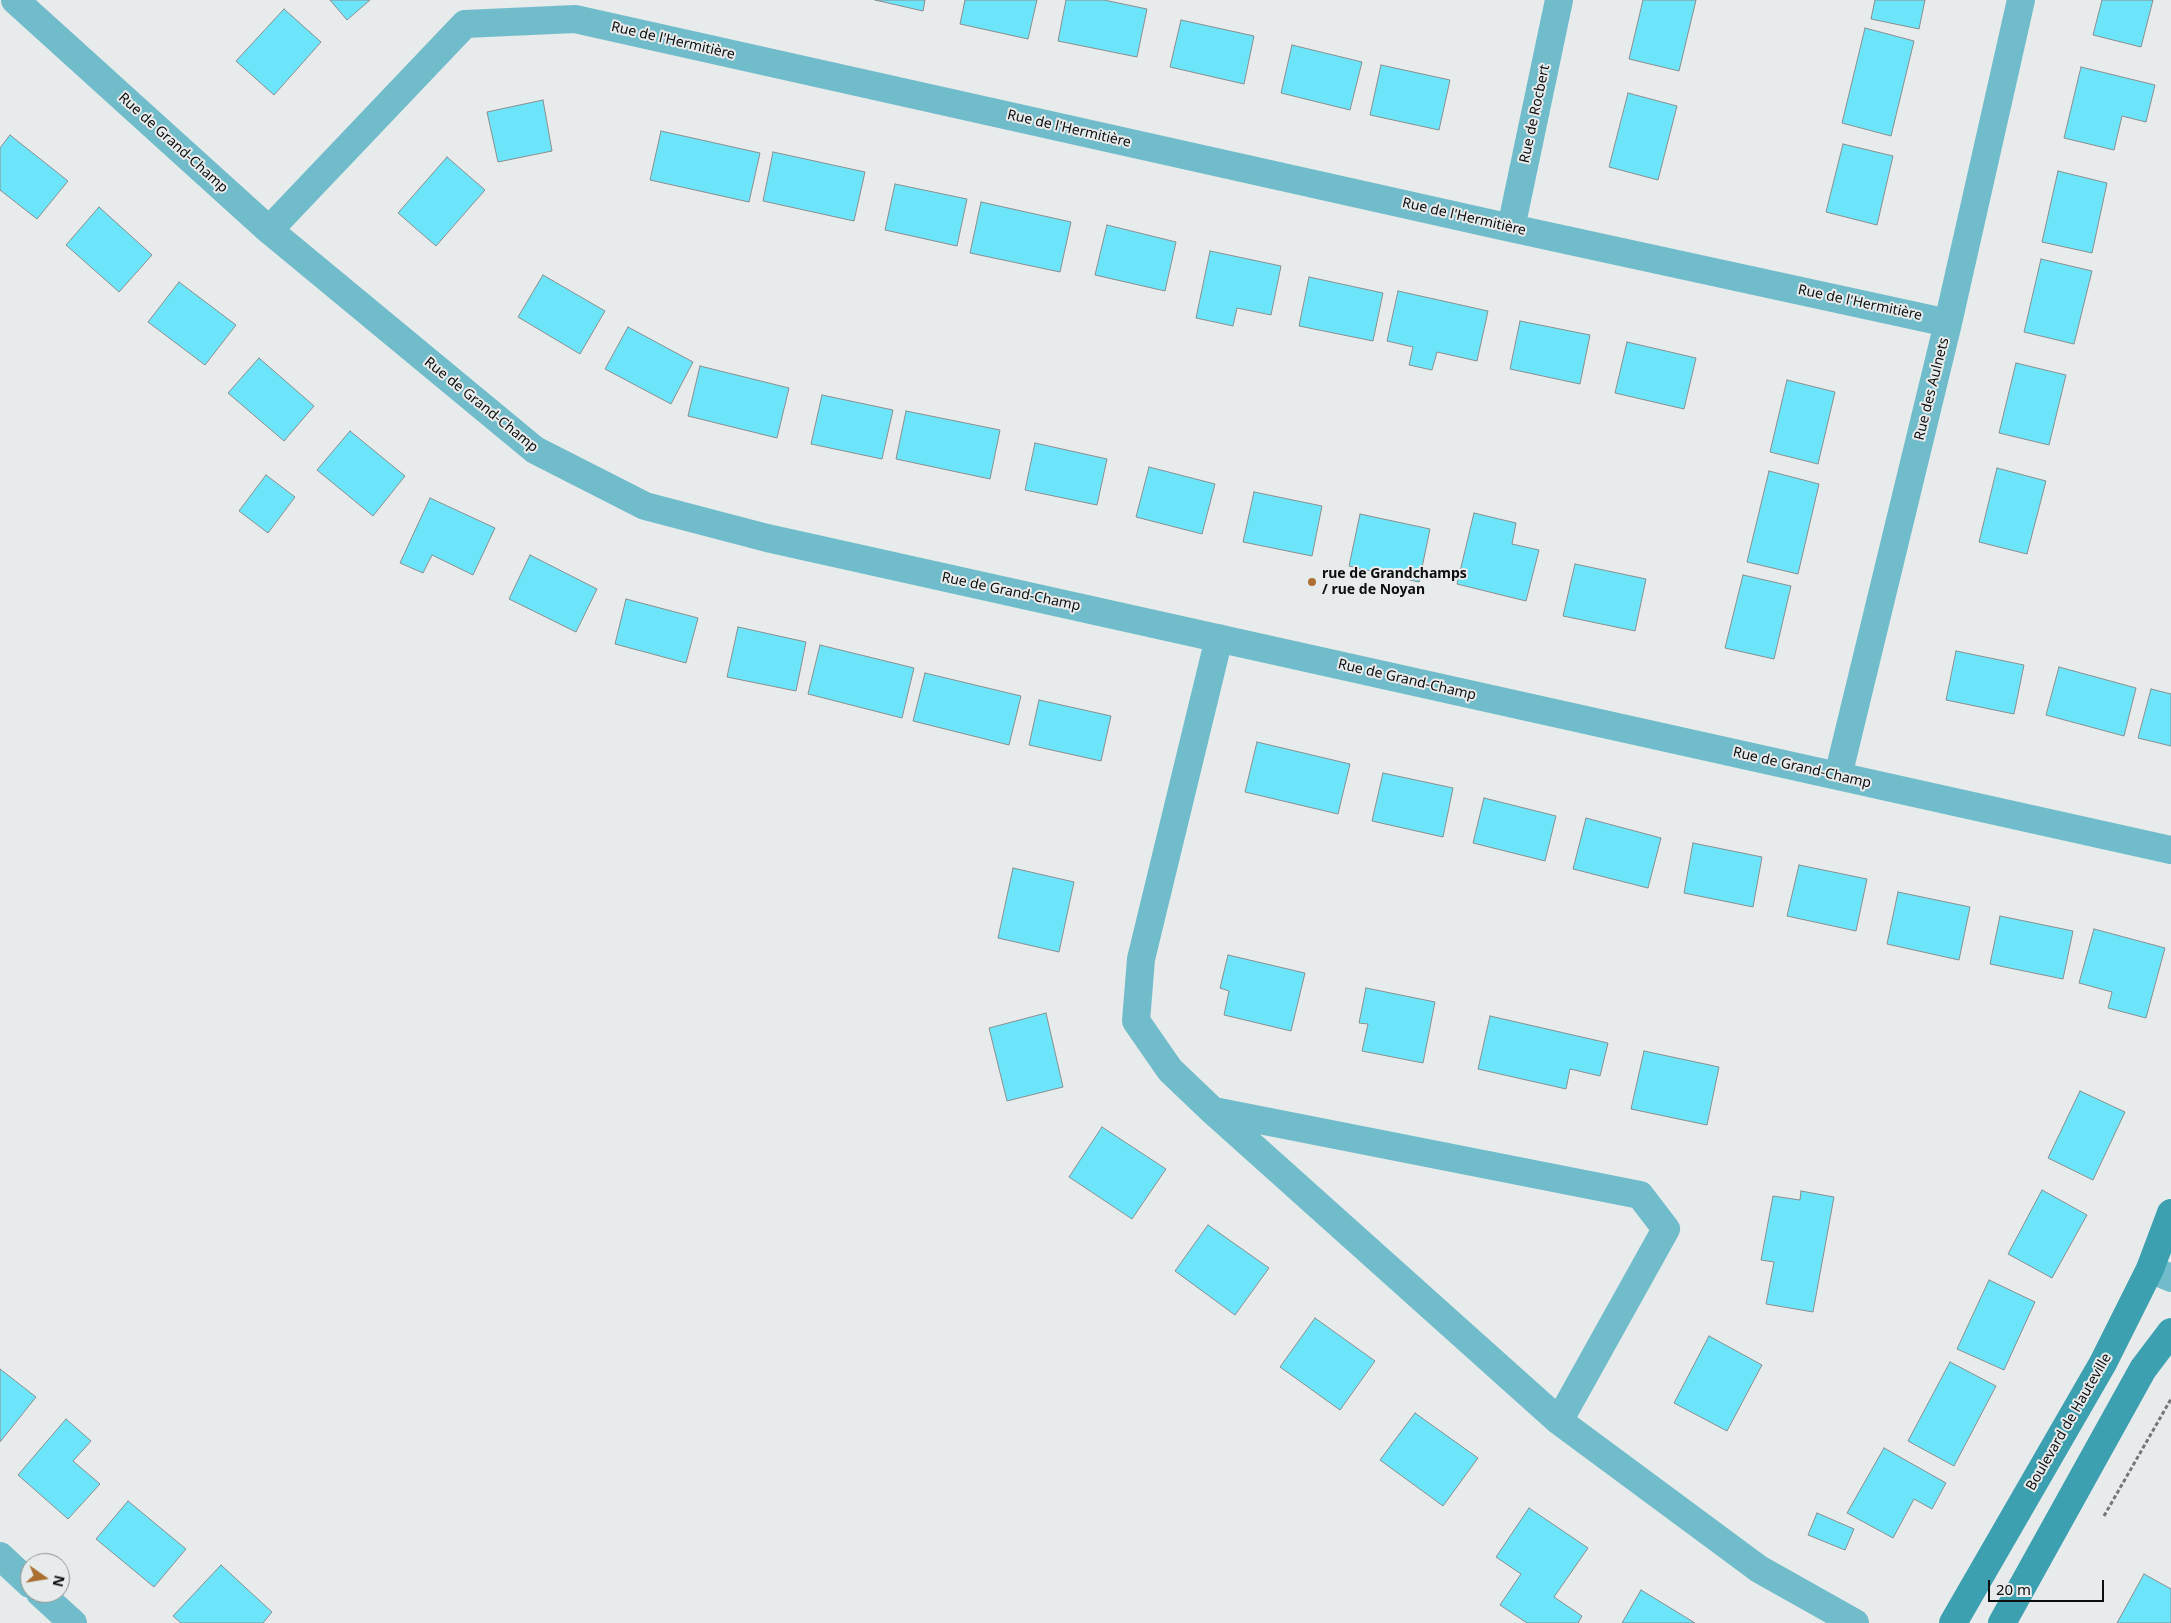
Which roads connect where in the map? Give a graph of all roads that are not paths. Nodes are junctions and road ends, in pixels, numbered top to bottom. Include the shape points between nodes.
1 (15, 0) edge
2 (1559, 0) edge
3 (2020, 0) edge
4 (1511, 228) junction
5 (268, 230) junction
6 (1948, 322) junction
7 (1219, 638) junction
8 (1838, 776) junction
9 (2171, 850) edge
10 (1213, 1111) junction
11 (2171, 1213) edge
12 (2160, 1273) edge
13 (2171, 1332) edge
14 (1559, 1421) junction
15 (0, 1556) edge
16 (20, 1575) edge
17 (51, 1603) edge
18 (73, 1623) edge
19 (1855, 1623) edge
20 (1952, 1623) edge
21 (2002, 1623) edge

1 - 5 street, Rue de Grand-Champ
2 - 4 street, Rue de Rocbert
3 - 6 street, Rue des Aulnets
4 - 5 street, Rue de l'Hermitière via 575,19 465,24
4 - 6 street, Rue de l'Hermitière
5 - 7 street, Rue de Grand-Champ via 535,450 645,506 766,538
6 - 8 street, Rue des Aulnets
7 - 8 street, Rue de Grand-Champ
7 - 10 street via 1141,959 1136,1021 1170,1070
8 - 9 street, Rue de Grand-Champ
10 - 14 street
10 - 14 street via 1640,1195 1666,1229
11 - 12 street, Boulevard de Hauteville
12 - 20 street, Boulevard de Hauteville via 2103,1363
13 - 21 street via 2143,1369
14 - 19 street via 1759,1569
15 - 16 street
17 - 18 street

